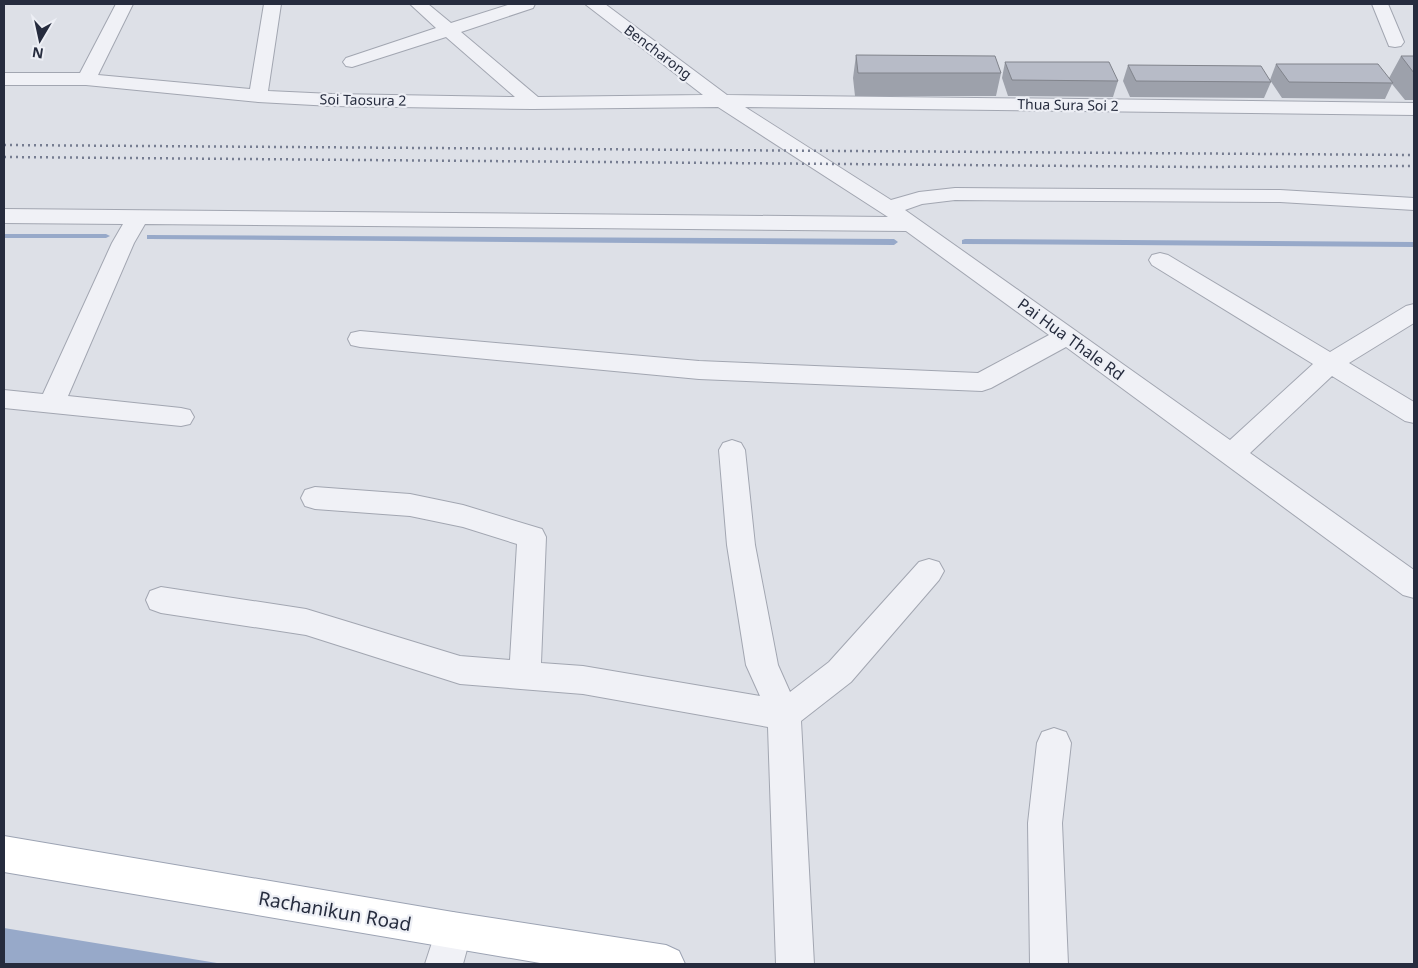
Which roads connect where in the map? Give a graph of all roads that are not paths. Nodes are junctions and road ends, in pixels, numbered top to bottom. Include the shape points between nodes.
1 (124, 4) edge
2 (273, 4) edge
3 (418, 4) edge
4 (527, 4) edge
5 (594, 4) edge
6 (1380, 4) edge
7 (448, 30) junction
8 (1395, 42) dead end
9 (352, 62) dead end
10 (4, 78) edge
11 (86, 79) junction
12 (258, 96) junction
13 (722, 101) junction
14 (533, 103) junction
15 (1414, 109) edge
16 (1414, 204) edge
17 (889, 208) junction
18 (4, 216) edge
19 (137, 218) junction
20 (910, 224) junction
21 (1160, 260) dead end
22 (1414, 312) edge
23 (1067, 336) junction
24 (360, 339) dead end
25 (1330, 363) junction
26 (4, 399) edge
27 (52, 403) junction
28 (1414, 414) edge
29 (181, 417) dead end
30 (732, 450) dead end
31 (1232, 454) junction
32 (315, 498) dead end
33 (928, 571) dead end
34 (1414, 586) edge
35 (161, 600) dead end
36 (525, 675) junction
37 (784, 715) junction
38 (1054, 744) dead end
39 (4, 854) edge
40 (448, 948) edge
41 (666, 964) edge
42 (794, 964) edge
43 (1049, 964) edge

1 - 11 street
2 - 12 street
3 - 7 street
4 - 7 street
5 - 13 street, Bencharong
6 - 8 street
7 - 9 street
7 - 14 street
10 - 11 street, Soi Taosura 2
11 - 12 street, Soi Taosura 2
12 - 14 street, Soi Taosura 2
13 - 14 street, Soi Taosura 2
13 - 15 street, Thua Sura Soi 2
13 - 17 street, Pai Hua Thale Rd
16 - 17 street via 1280,196 955,194 919,198
17 - 20 street, Pai Hua Thale Rd
18 - 19 street
19 - 20 street
19 - 27 street
20 - 23 street, Pai Hua Thale Rd
21 - 25 street
22 - 25 street
23 - 24 street via 982,382 699,370
23 - 31 street, Pai Hua Thale Rd
25 - 28 street
25 - 31 street
26 - 27 street
27 - 29 street
30 - 37 street via 741,545 762,665
31 - 34 street, Pai Hua Thale Rd
32 - 36 street via 410,505 463,516 532,537
33 - 37 street via 840,672
35 - 36 street via 306,622 460,670
36 - 37 street via 583,680
37 - 42 street
38 - 43 street via 1045,823
39 - 40 main road, Rachanikun Road
40 - 41 main road, Rachanikun Road

